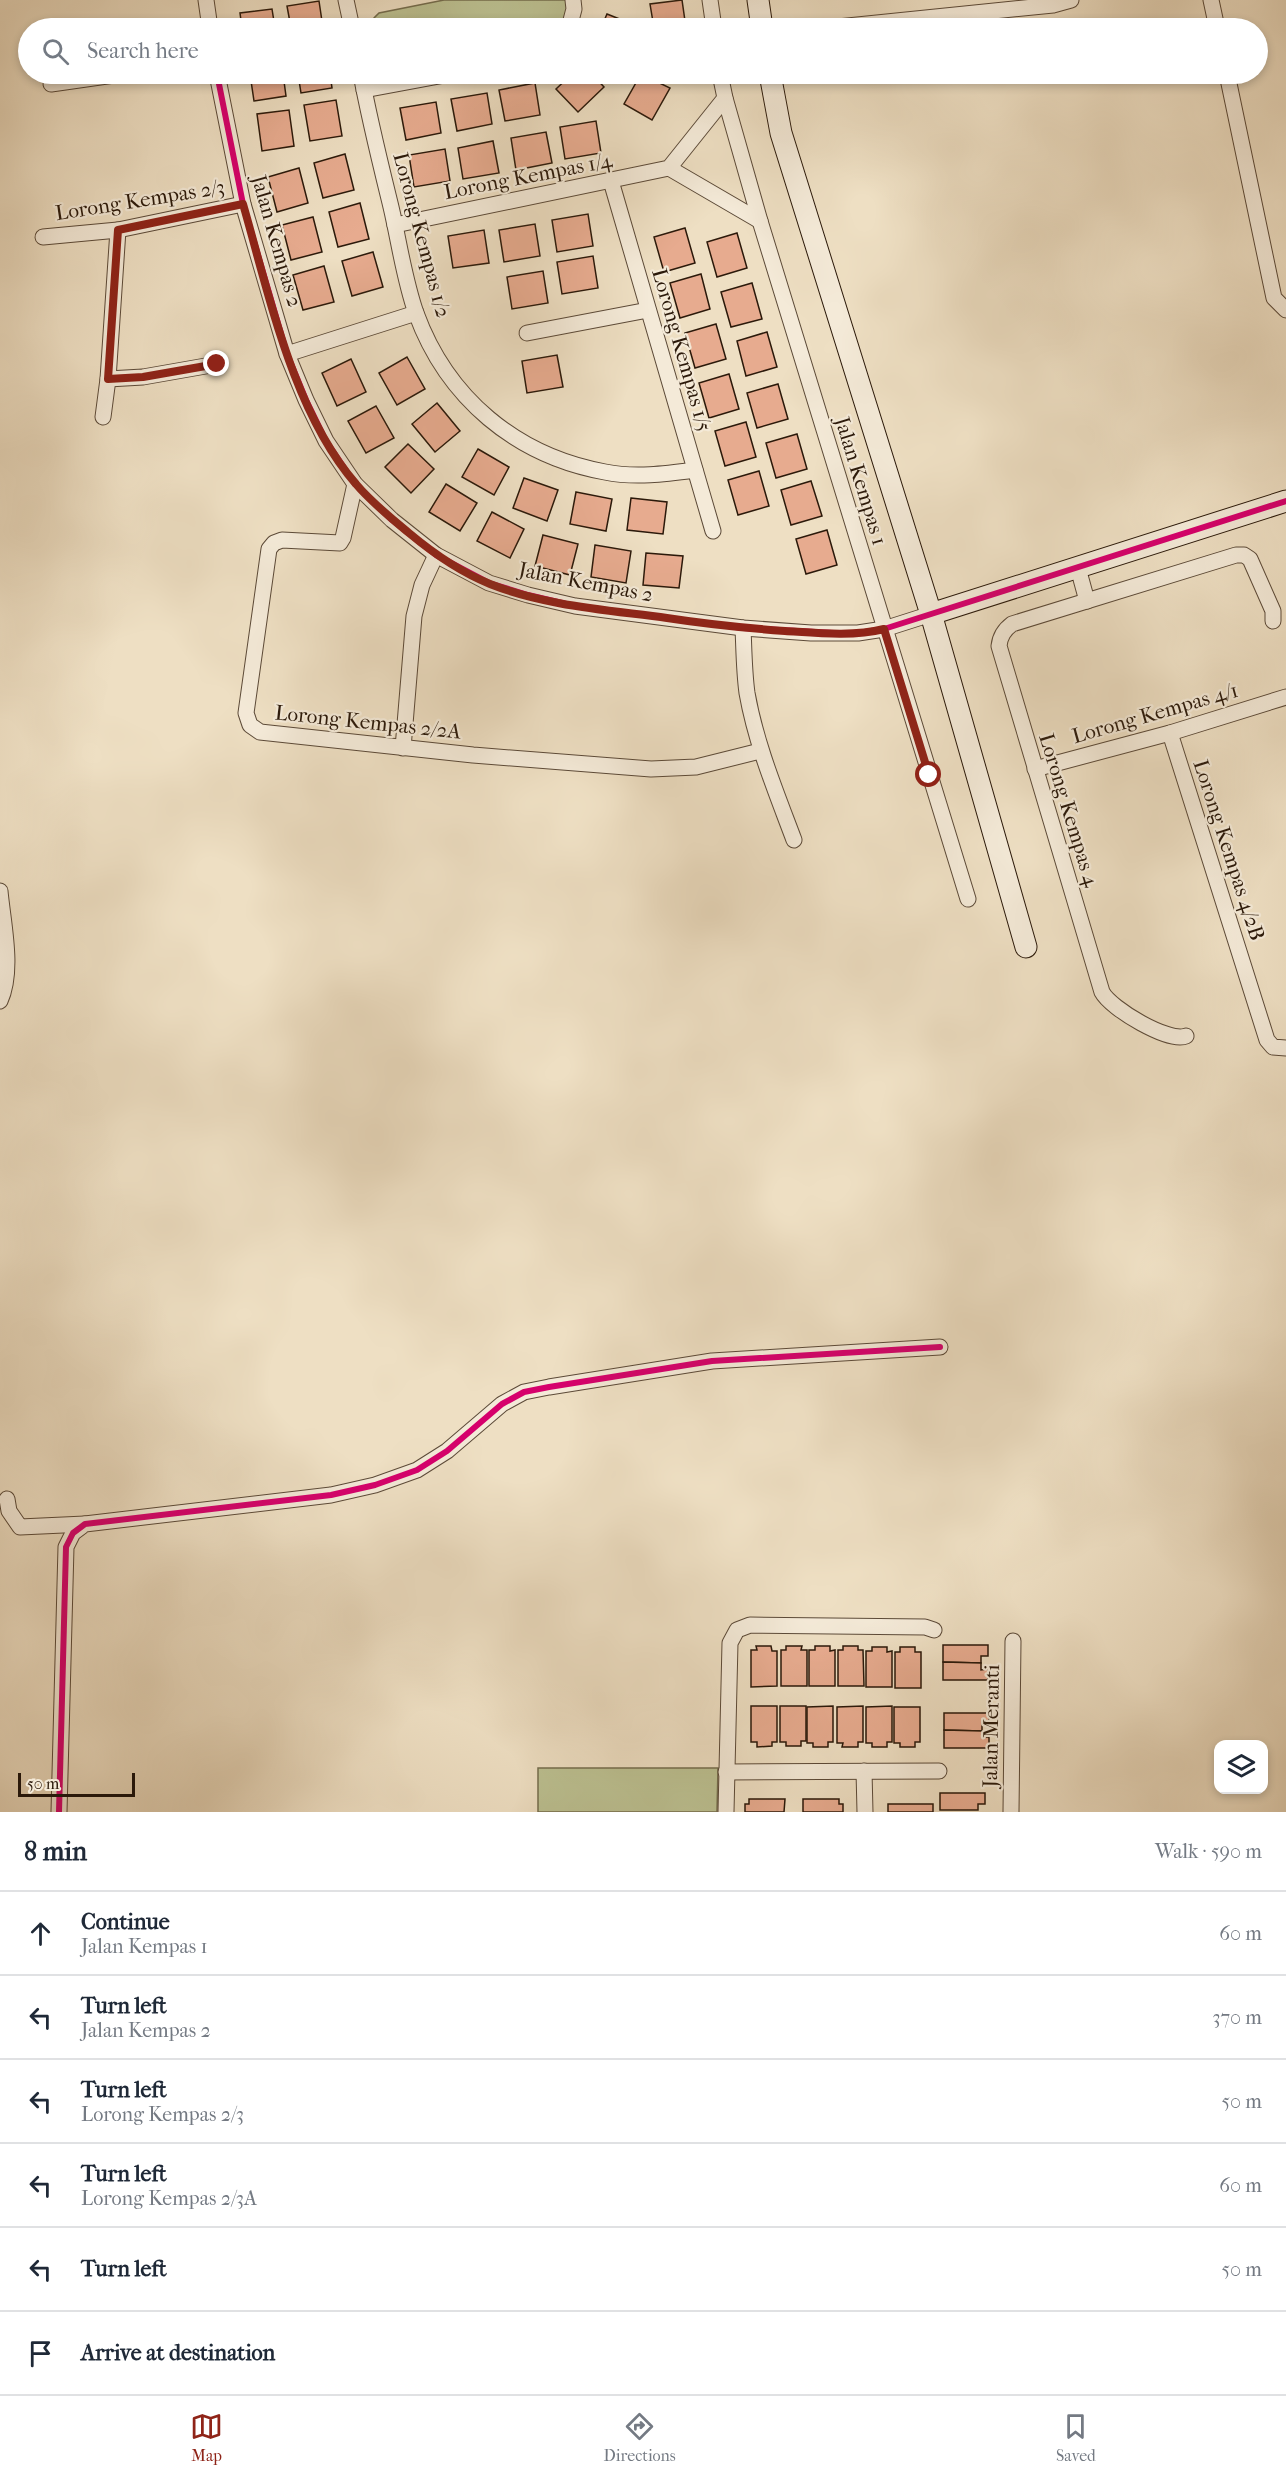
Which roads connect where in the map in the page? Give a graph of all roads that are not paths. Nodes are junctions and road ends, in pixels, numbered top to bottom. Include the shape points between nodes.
1 (206, 0) edge
2 (347, 0) edge
3 (573, 0) edge
4 (710, 0) edge
5 (758, 0) edge
6 (1071, 0) edge
7 (1211, 0) edge
8 (209, 18) edge
9 (350, 18) edge
10 (572, 18) edge
11 (713, 18) edge
12 (761, 18) edge
13 (926, 18) edge
14 (1215, 18) edge
15 (219, 84) edge
16 (363, 84) edge
17 (396, 84) edge
18 (722, 84) edge
19 (772, 84) edge
20 (1229, 84) edge
21 (364, 90) junction
22 (725, 98) junction
23 (669, 168) junction
24 (611, 181) junction
25 (243, 204) junction
26 (760, 221) junction
27 (395, 225) junction
28 (118, 230) junction
29 (43, 237) dead end
30 (648, 310) junction
31 (1286, 310) edge
32 (416, 313) junction
33 (527, 333) dead end
34 (287, 354) junction
35 (217, 364) dead end
36 (108, 379) junction
37 (103, 417) dead end
38 (695, 470) junction
39 (355, 484) junction
40 (1286, 501) edge
41 (713, 531) dead end
42 (436, 555) junction
43 (1078, 568) junction
44 (1087, 601) junction
45 (931, 614) junction
46 (1273, 621) dead end
47 (743, 628) junction
48 (884, 629) junction
49 (1286, 697) edge
50 (1170, 733) junction
51 (403, 748) junction
52 (760, 751) junction
53 (1035, 769) junction
54 (794, 840) dead end
55 (0, 891) edge
56 (968, 899) dead end
57 (1026, 947) dead end
58 (0, 1001) edge
59 (1186, 1036) dead end
60 (1280, 1047) edge
61 (940, 1347) dead end
62 (7, 1499) dead end
63 (85, 1524) junction
64 (934, 1630) dead end
65 (1013, 1641) dead end
66 (864, 1771) junction
67 (939, 1771) dead end
68 (726, 1772) junction
69 (59, 1812) edge
70 (726, 1812) edge
71 (865, 1812) edge
72 (1011, 1812) edge

1 - 8 street
2 - 9 street
3 - 10 street
4 - 11 street
5 - 12 street
6 - 13 street
7 - 14 street
15 - 25 street, Jalan Kempas 2
16 - 21 street, Lorong Kempas 1/2
17 - 21 street
18 - 22 street, Jalan Kempas 1
19 - 45 street via 781,133
20 - 31 street via 1274,298
21 - 27 street, Lorong Kempas 1/2
22 - 23 street
22 - 26 street, Jalan Kempas 1
23 - 24 street, Lorong Kempas 1/4
23 - 26 street
24 - 27 street, Lorong Kempas 1/4
24 - 30 street, Lorong Kempas 1/5
25 - 28 street, Lorong Kempas 2/3
25 - 34 street, Jalan Kempas 2
26 - 48 street, Jalan Kempas 1
27 - 32 street, Lorong Kempas 1/2
28 - 29 street, Lorong Kempas 2/3
28 - 36 street
30 - 33 street
30 - 38 street, Lorong Kempas 1/5
32 - 34 street
32 - 38 street, Lorong Kempas 1/2 via 440,363 471,403 504,433 557,459 605,472 649,476
34 - 39 street, Jalan Kempas 2 via 326,441
35 - 36 street
36 - 37 street
38 - 41 street, Lorong Kempas 1/5
39 - 42 street, Jalan Kempas 2
39 - 51 street, Lorong Kempas 2/2A via 340,543 282,540 269,549 246,713 250,725 260,732
40 - 43 street
42 - 47 street, Jalan Kempas 2 via 489,584 528,595 575,606
42 - 51 street via 414,616
43 - 44 street
43 - 45 street
44 - 46 street, Lorong Kempas 4 via 1244,555 1250,559 1273,611
44 - 53 street, Lorong Kempas 4 via 1012,624 1000,640
45 - 48 street, Jalan Kempas 2
45 - 57 street
47 - 48 street, Jalan Kempas 2 via 833,633
47 - 52 street via 747,692
48 - 56 street, Jalan Kempas 1
49 - 50 street, Lorong Kempas 4/1
50 - 53 street, Lorong Kempas 4/1
50 - 60 street, Lorong Kempas 4/2B via 1267,1040
51 - 52 street, Lorong Kempas 2/2A via 651,769 696,767
52 - 54 street
53 - 59 street, Lorong Kempas 4 via 1106,999 1120,1012 1175,1038
55 - 58 street via 7,973
61 - 63 street via 712,1361 524,1392 502,1404 447,1451 417,1470 375,1485 331,1495
62 - 63 street via 9,1511 20,1527
63 - 69 street via 73,1533 66,1547
64 - 68 street via 750,1625 737,1630 730,1643
65 - 72 street, Jalan Meranti
66 - 67 street
66 - 68 street
66 - 71 street
68 - 70 street

